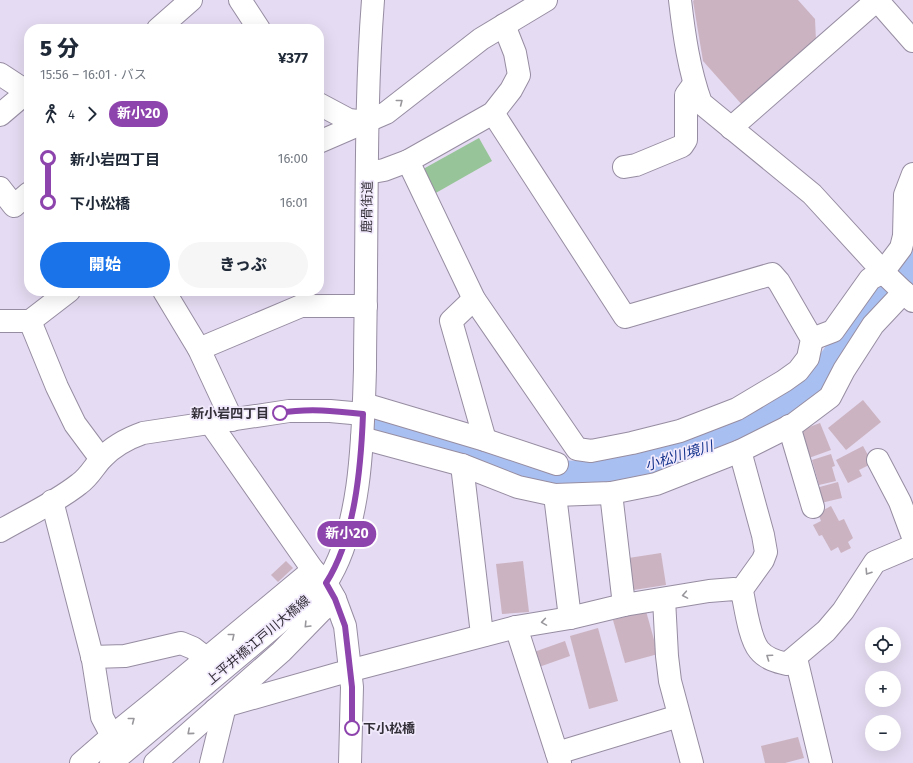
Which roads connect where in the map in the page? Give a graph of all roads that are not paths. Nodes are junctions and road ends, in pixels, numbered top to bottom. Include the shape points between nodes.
1 (191, 0) edge
2 (240, 0) edge
3 (373, 0) edge
4 (680, 0) edge
5 (877, 0) edge
6 (537, 2) edge
7 (164, 24) edge
8 (256, 24) edge
9 (504, 26) junction
10 (913, 41) edge
11 (0, 74) edge
12 (694, 84) junction
13 (24, 89) edge
14 (24, 95) edge
15 (324, 107) edge
16 (493, 113) junction
17 (0, 114) edge
18 (367, 122) junction
19 (731, 128) junction
20 (324, 140) edge
21 (408, 161) junction
22 (624, 167) dead end
23 (367, 174) junction
24 (913, 174) edge
25 (0, 188) edge
26 (24, 197) edge
27 (901, 289) edge
28 (62, 296) edge
29 (167, 296) edge
30 (300, 299) edge
31 (474, 299) junction
32 (366, 306) junction
33 (0, 321) edge
34 (30, 321) junction
35 (812, 339) junction
36 (199, 349) junction
37 (364, 409) junction
38 (221, 422) junction
39 (789, 426) junction
40 (362, 438) junction
41 (485, 440) junction
42 (740, 451) junction
43 (101, 460) junction
44 (878, 460) dead end
45 (557, 464) dead end
46 (462, 465) junction
47 (611, 494) junction
48 (555, 495) junction
49 (52, 502) junction
50 (813, 507) dead end
51 (0, 531) edge
52 (913, 537) edge
53 (913, 546) edge
54 (325, 584) junction
55 (740, 592) junction
56 (664, 599) junction
57 (624, 605) junction
58 (570, 618) junction
59 (516, 627) junction
60 (484, 635) junction
61 (92, 657) junction
62 (206, 658) junction
63 (796, 658) junction
64 (351, 671) junction
65 (220, 708) junction
66 (679, 716) junction
67 (112, 736) junction
68 (559, 758) edge
69 (81, 763) edge
70 (110, 763) edge
71 (155, 763) edge
72 (212, 763) edge
73 (350, 763) edge
74 (692, 763) edge
75 (821, 763) edge

1 - 7 street
2 - 8 street
3 - 18 street, 鹿骨街道
4 - 12 street via 684,37
5 - 10 street
5 - 19 street
6 - 9 street
9 - 16 street via 515,53 519,76
18 -> 9 street via 386,113 481,39
11 - 13 street
12 - 19 street via 702,103
12 - 22 street via 686,95 686,140 682,146 636,166
14 - 17 street
15 - 18 street via 349,120
16 - 21 street
16 - 35 street via 625,317 772,274
18 - 20 street
18 - 23 street, 鹿骨街道
19 - 27 street via 812,194
21 - 23 street
21 - 31 street
23 - 32 street, 鹿骨街道
24 - 27 street via 905,195
25 - 26 street via 14,206
27 - 35 street via 870,279 832,331
27 - 39 street via 873,325 830,397
28 - 34 street
29 - 36 street
30 - 32 street
30 - 36 street
31 - 35 street via 577,449 591,451 680,431 736,409 798,371 808,358
31 - 41 street via 451,321
32 - 37 street, 鹿骨街道
33 - 34 street
34 - 43 street via 75,424
36 - 38 street
37 - 38 street via 289,411
37 - 40 street, 上平井橋江戸川大橋線
37 - 41 street
38 - 43 street via 142,433 117,445
38 - 54 street
39 - 42 street
39 - 50 street
40 - 46 street
40 - 54 street, 上平井橋江戸川大橋線 via 349,528 334,571
41 - 45 street
42 - 47 street via 656,484
42 - 55 street via 766,552
43 - 49 street via 80,484
44 - 52 street via 900,502
46 - 48 street via 518,487
46 - 60 street
47 - 48 street
47 - 57 street
48 - 58 street
49 - 51 street
49 - 61 street
53 -> 63 street via 874,562 843,611 826,631
62 -> 54 street
54 - 64 street via 345,626
54 -> 65 street via 320,612
54 - 70 street, 上平井橋江戸川大橋線
55 -> 56 street via 734,589 710,591
63 -> 55 street via 787,664 774,661 759,650 751,633
56 - 57 street
56 - 66 street via 668,669
57 - 58 street
58 -> 59 street
59 - 60 street
59 - 68 street
60 - 64 street
61 - 62 street via 125,656 181,643
61 - 67 street via 102,717
67 -> 62 street
63 - 75 street
64 - 65 street
64 - 73 street via 353,704
65 -> 71 street
65 - 72 street
66 - 68 street
66 - 74 street
67 - 69 street

